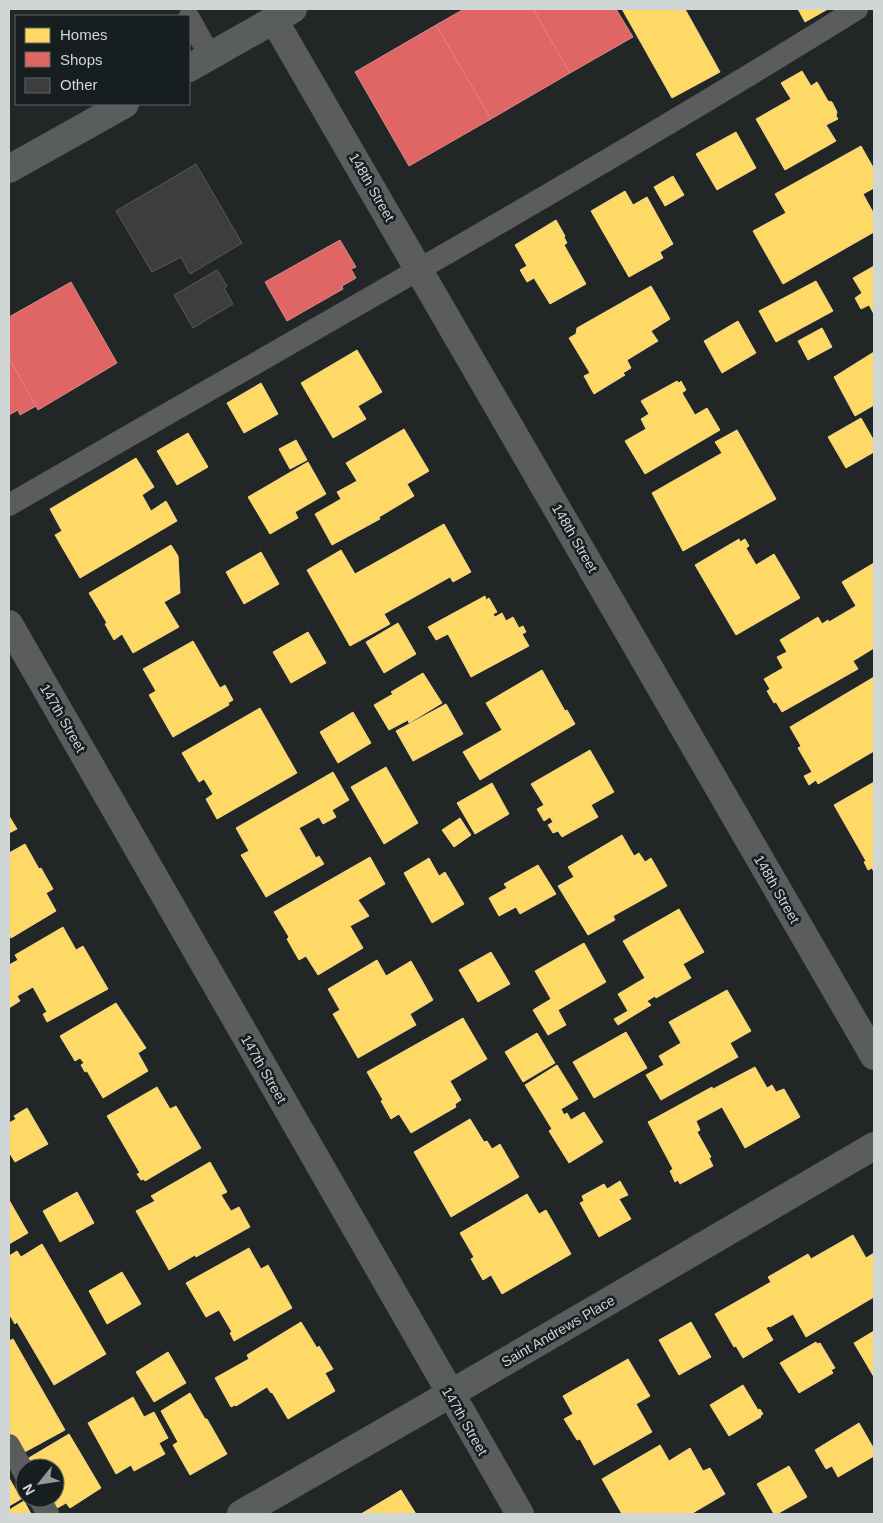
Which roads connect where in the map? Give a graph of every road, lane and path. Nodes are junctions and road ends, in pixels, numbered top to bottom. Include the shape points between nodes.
1 (857, 9) edge
2 (284, 14) edge
3 (190, 24) edge
4 (200, 62) edge
5 (123, 105) edge
6 (9, 169) edge
7 (420, 270) junction
8 (9, 505) edge
9 (9, 624) edge
10 (874, 1056) edge
11 (874, 1146) edge
12 (450, 1394) junction
13 (9, 1445) edge
14 (16, 1458) edge
15 (241, 1514) edge
16 (520, 1514) edge

1 - 7 lane
2 - 4 main road
2 - 7 street, 148th Street
3 - 4 lane
5 - 6 main road
7 - 8 lane
7 - 10 street, 148th Street
9 - 12 street, 147th Street
11 - 12 street, Saint Andrews Place
12 - 15 street, Saint Andrews Place
12 - 16 street, 147th Street
13 - 14 lane

